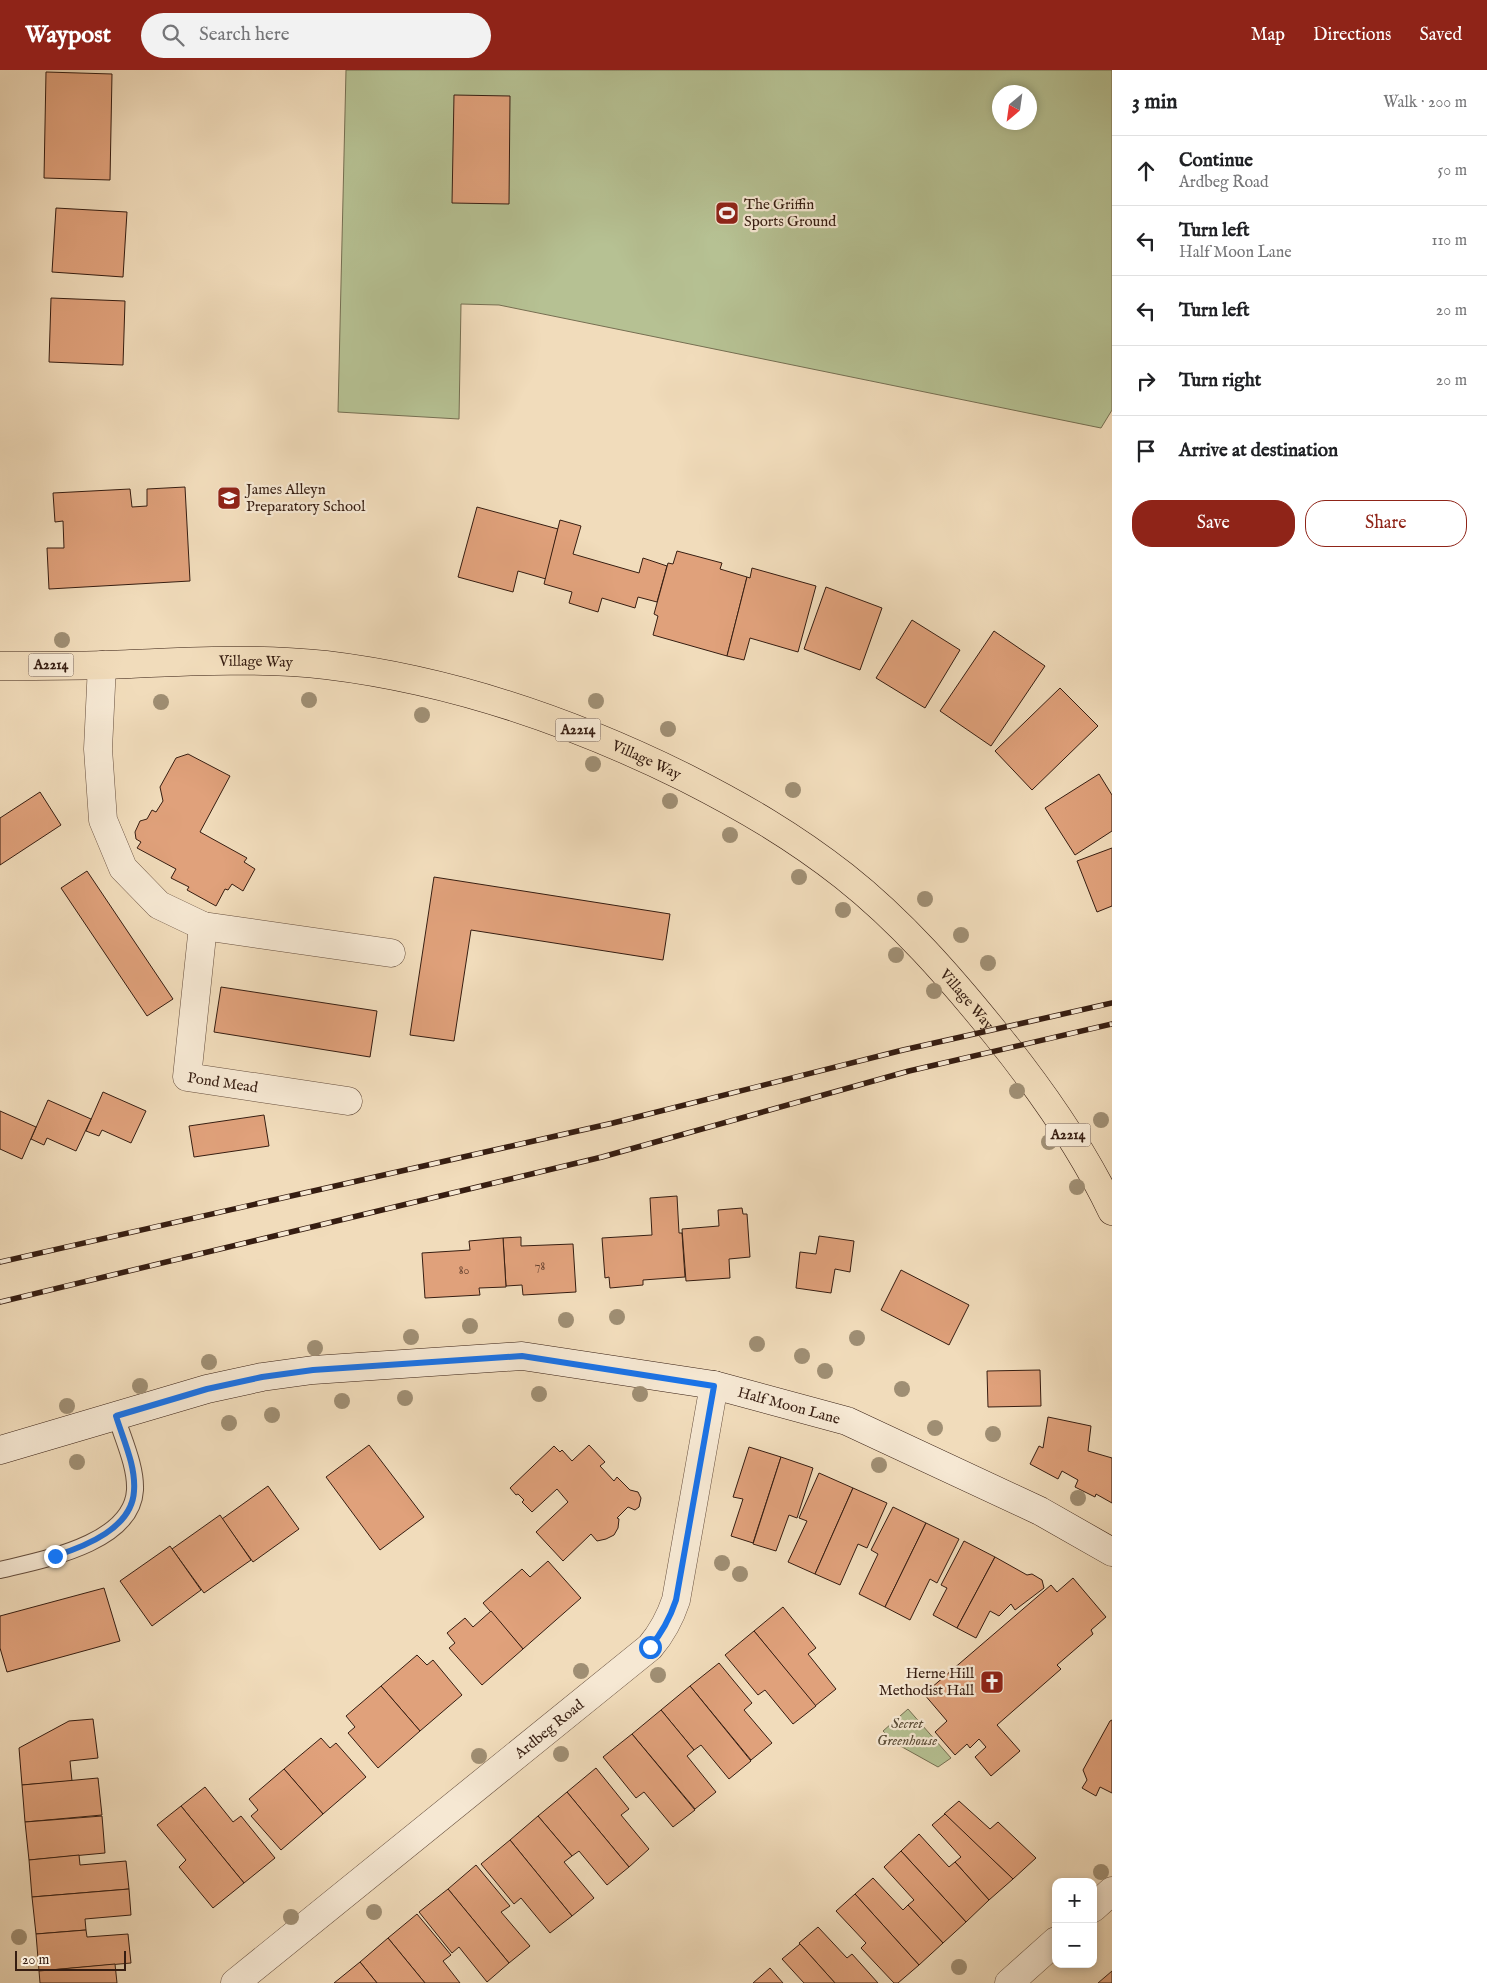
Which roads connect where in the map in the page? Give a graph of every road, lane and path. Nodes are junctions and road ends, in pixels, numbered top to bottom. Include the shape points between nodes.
1 (102, 665) junction
2 (0, 666) edge
3 (203, 926) junction
4 (391, 953) dead end
5 (348, 1101) dead end
6 (1112, 1211) edge
7 (714, 1386) junction
8 (116, 1416) junction
9 (0, 1450) edge
10 (1112, 1552) edge
11 (0, 1570) edge
12 (1112, 1891) edge
13 (1097, 1904) edge
14 (1052, 1945) edge
15 (235, 1983) edge
16 (1009, 1983) edge

1 - 2 main road, Village Way / A2214
1 - 3 street via 98,748 103,820 123,868 159,905
1 - 6 main road, Village Way / A2214 via 276,662 371,672 439,686 551,720 603,740 766,820 845,877 887,913 971,1003 1038,1090 1076,1147
3 - 4 street
3 - 5 street, Pond Mead via 187,1077
7 - 8 street, Half Moon Lane via 522,1356 313,1370 262,1377 207,1389
7 - 10 street, Half Moon Lane via 847,1422 1040,1510
7 - 15 street, Ardbeg Road via 676,1600 659,1636 650,1647
8 - 9 street, Half Moon Lane
8 - 11 lane via 131,1463 135,1490 124,1519 68,1552
12 - 13 street
14 - 16 street

